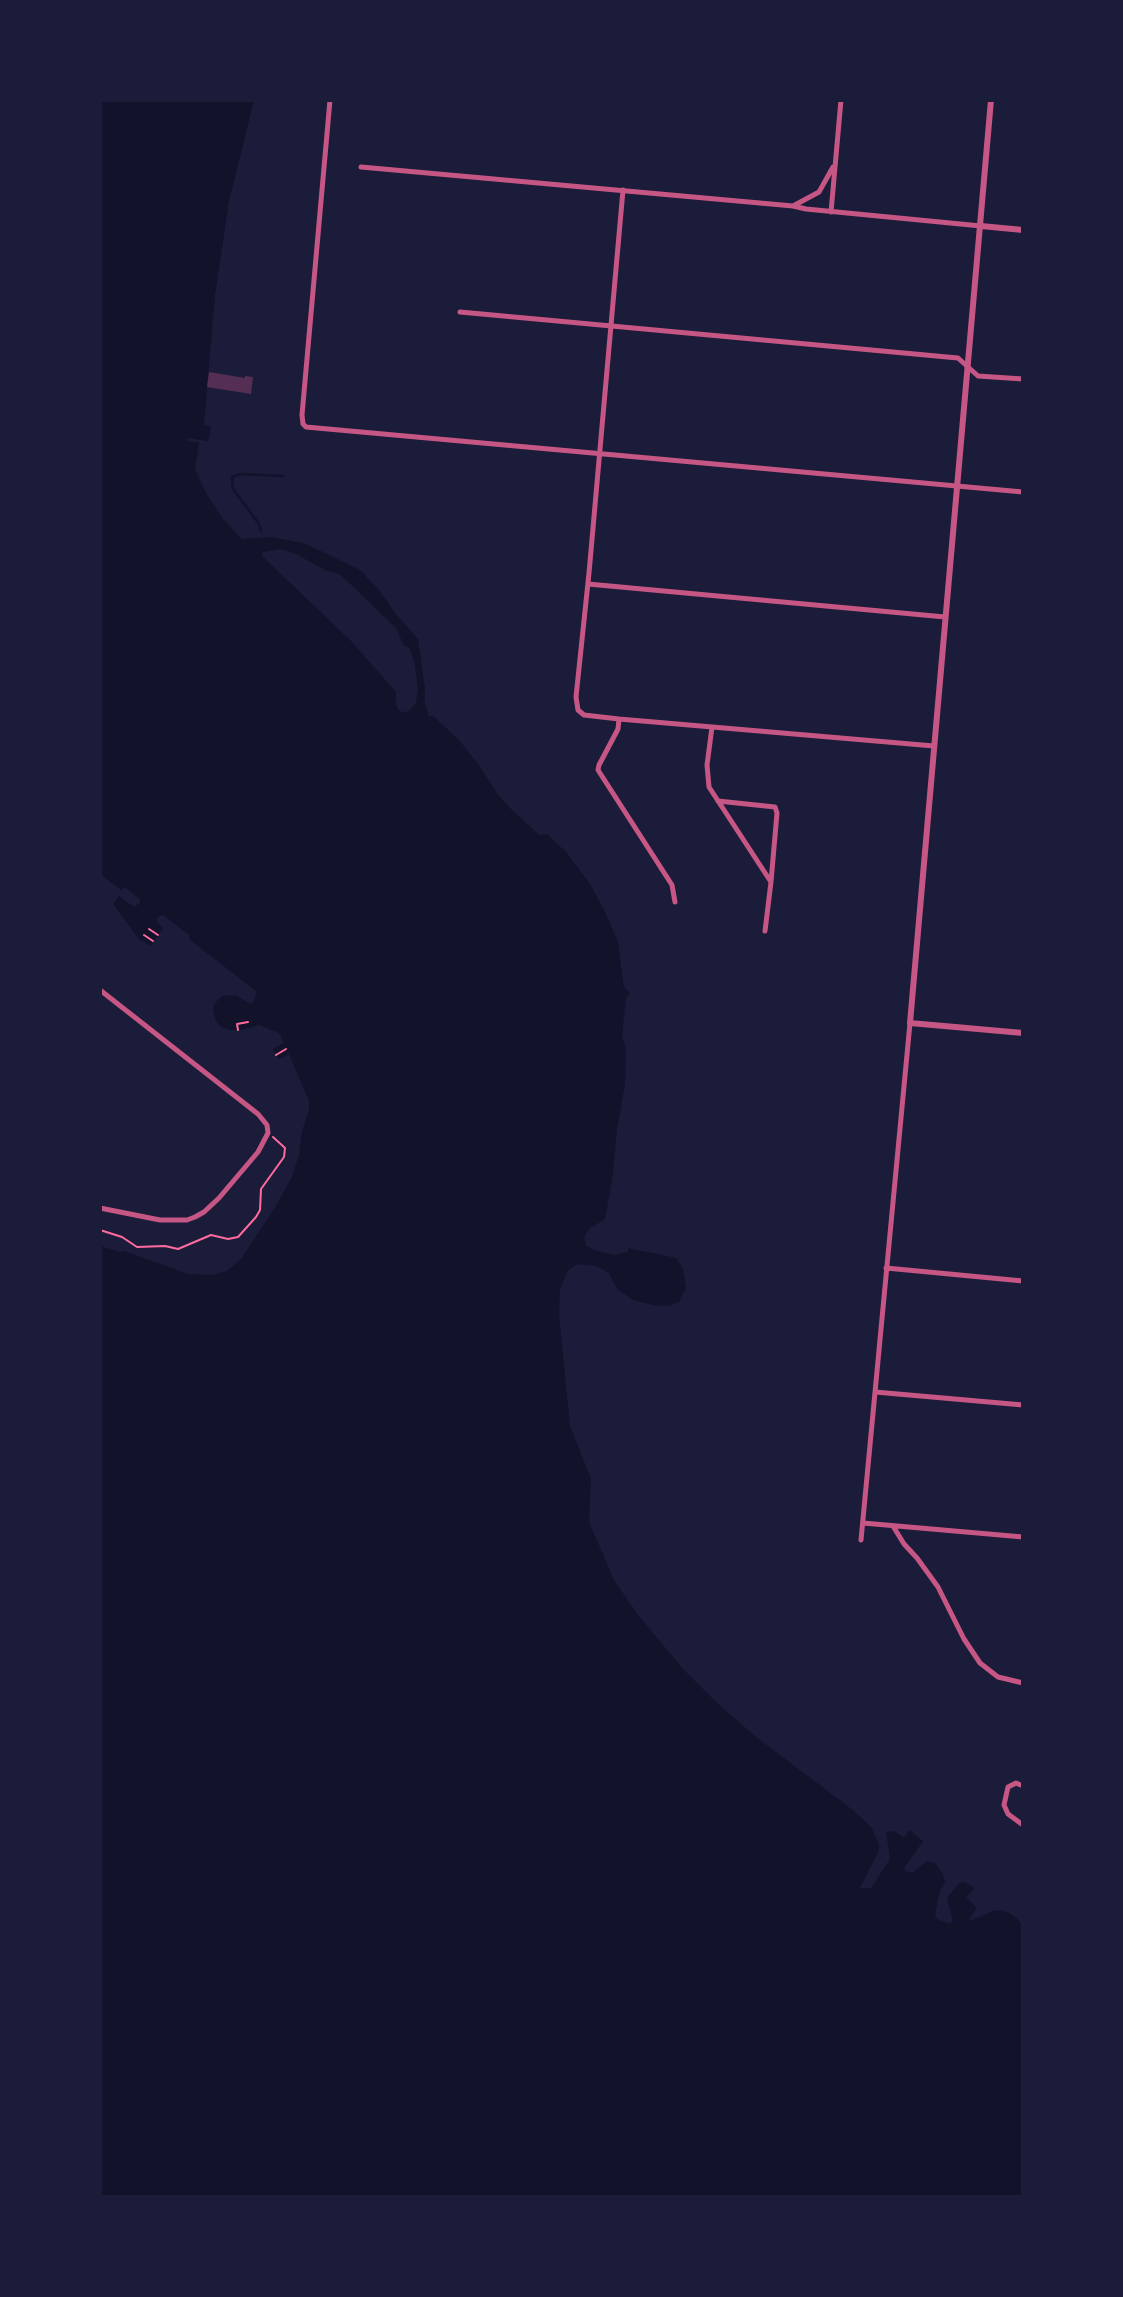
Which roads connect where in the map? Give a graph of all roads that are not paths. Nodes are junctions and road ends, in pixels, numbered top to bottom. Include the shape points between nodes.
1 (330, 100) edge
2 (841, 100) edge
3 (991, 100) edge
4 (835, 161) junction
5 (361, 167) dead end
6 (623, 190) junction
7 (793, 206) junction
8 (831, 212) junction
9 (981, 226) junction
10 (1023, 230) edge
11 (460, 312) dead end
12 (611, 326) junction
13 (968, 366) junction
14 (1023, 379) edge
15 (599, 454) junction
16 (957, 486) junction
17 (1023, 492) edge
18 (588, 584) junction
19 (945, 617) junction
20 (619, 719) junction
21 (712, 727) junction
22 (934, 746) junction
23 (718, 801) junction
24 (771, 882) junction
25 (675, 902) dead end
26 (765, 931) dead end
27 (100, 990) edge
28 (909, 1023) junction
29 (1023, 1033) edge
30 (100, 1208) edge
31 (886, 1268) junction
32 (1023, 1281) edge
33 (875, 1392) junction
34 (1023, 1405) edge
35 (863, 1524) junction
36 (893, 1526) junction
37 (1023, 1537) edge
38 (861, 1540) dead end
39 (1023, 1683) edge
40 (1023, 1786) edge
41 (1023, 1825) edge

1 - 15 street via 303,424
2 - 4 street
3 - 9 street
4 - 7 street via 819,192
4 - 8 street
5 - 6 street
6 - 7 street
6 - 12 street
7 - 8 street
8 - 9 street
9 - 10 street
9 - 13 street
11 - 12 street
12 - 13 street via 958,358
12 - 15 street
13 - 14 street via 978,376
13 - 16 street
15 - 16 street
15 - 18 street
16 - 17 street
16 - 19 street
18 - 19 street
18 - 20 street via 578,710 584,715
19 - 22 street
20 - 21 street
20 - 25 street via 598,770 672,885
21 - 22 street
21 - 23 street via 707,775
22 - 28 street
23 - 24 street
23 - 24 street via 775,807
24 - 26 street
27 - 30 street via 243,1101 264,1121 268,1132 258,1152 219,1198 195,1217 160,1220
28 - 29 street
28 - 31 street
31 - 32 street
31 - 33 street
33 - 34 street
33 - 35 street
35 - 36 street
35 - 38 street
36 - 37 street
36 - 39 street via 938,1587 980,1663 998,1677
40 - 41 street via 1008,1787 1004,1805 1007,1814

